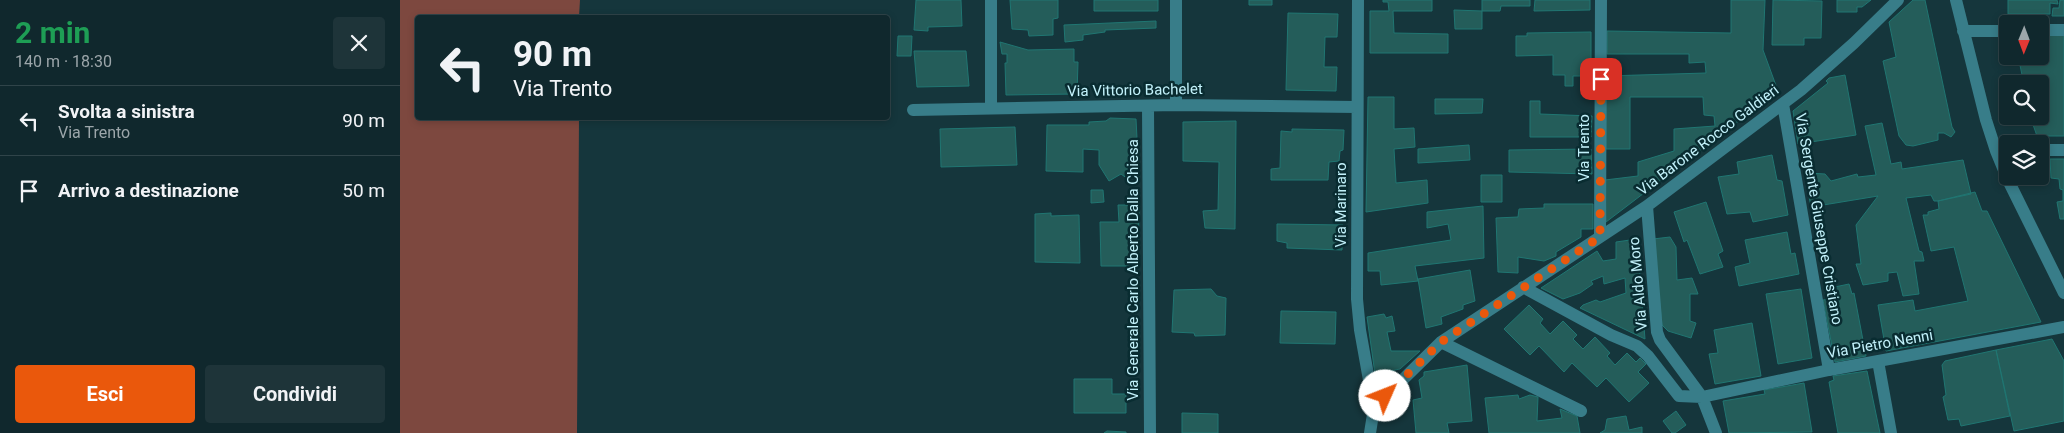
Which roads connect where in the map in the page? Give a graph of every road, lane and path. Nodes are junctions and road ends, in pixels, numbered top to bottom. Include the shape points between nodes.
1 (991, 0) edge
2 (1176, 0) edge
3 (1358, 0) edge
4 (1602, 0) edge
5 (1898, 0) edge
6 (1956, 0) edge
7 (1999, 30) edge
8 (2049, 30) edge
9 (2064, 30) edge
10 (1963, 31) junction
11 (1783, 104) junction
12 (1176, 105) junction
13 (1148, 106) junction
14 (1357, 107) junction
15 (991, 108) junction
16 (914, 110) dead end
17 (1999, 142) edge
18 (2049, 150) edge
19 (2064, 150) edge
20 (2011, 185) edge
21 (1647, 206) junction
22 (1600, 237) junction
23 (1524, 287) junction
24 (2063, 289) edge
25 (2064, 327) edge
26 (1441, 342) junction
27 (1878, 361) junction
28 (1828, 370) junction
29 (1702, 397) junction
30 (1374, 408) junction
31 (1582, 411) dead end
32 (1150, 433) edge
33 (1370, 433) edge
34 (1716, 433) edge
35 (1891, 433) edge

1 - 15 street
2 - 12 street
3 - 14 street, Via Marinaro
4 - 22 street, Via Trento
5 - 11 street, Via Barone Rocco Galdieri
6 - 10 street
7 - 10 street
8 - 9 street
10 - 17 street
11 - 21 street, Via Barone Rocco Galdieri
11 - 28 street, Via Sergente Giuseppe Cristiano
12 - 13 street, Via Vittorio Bachelet
12 - 14 street, Via Vittorio Bachelet
13 - 15 street, Via Vittorio Bachelet
13 - 32 street, Via Generale Carlo Alberto Dalla Chiesa
14 - 30 street, Via Marinaro via 1357,299
15 - 16 street, Via Vittorio Bachelet
18 - 19 street
20 - 24 street
21 - 22 street, Via Barone Rocco Galdieri
21 - 29 street, Via Aldo Moro via 1657,332
22 - 23 street, Via Barone Rocco Galdieri
23 - 26 street, Via Barone Rocco Galdieri
23 - 29 street, Via Pietro Nenni via 1637,346 1678,396
25 - 27 street, Via Pietro Nenni
26 - 30 street, Via Barone Rocco Galdieri
26 - 31 street
27 - 28 street, Via Pietro Nenni
27 - 35 street
28 - 29 street, Via Pietro Nenni
29 - 34 street, Via Aldo Moro
30 - 33 street

